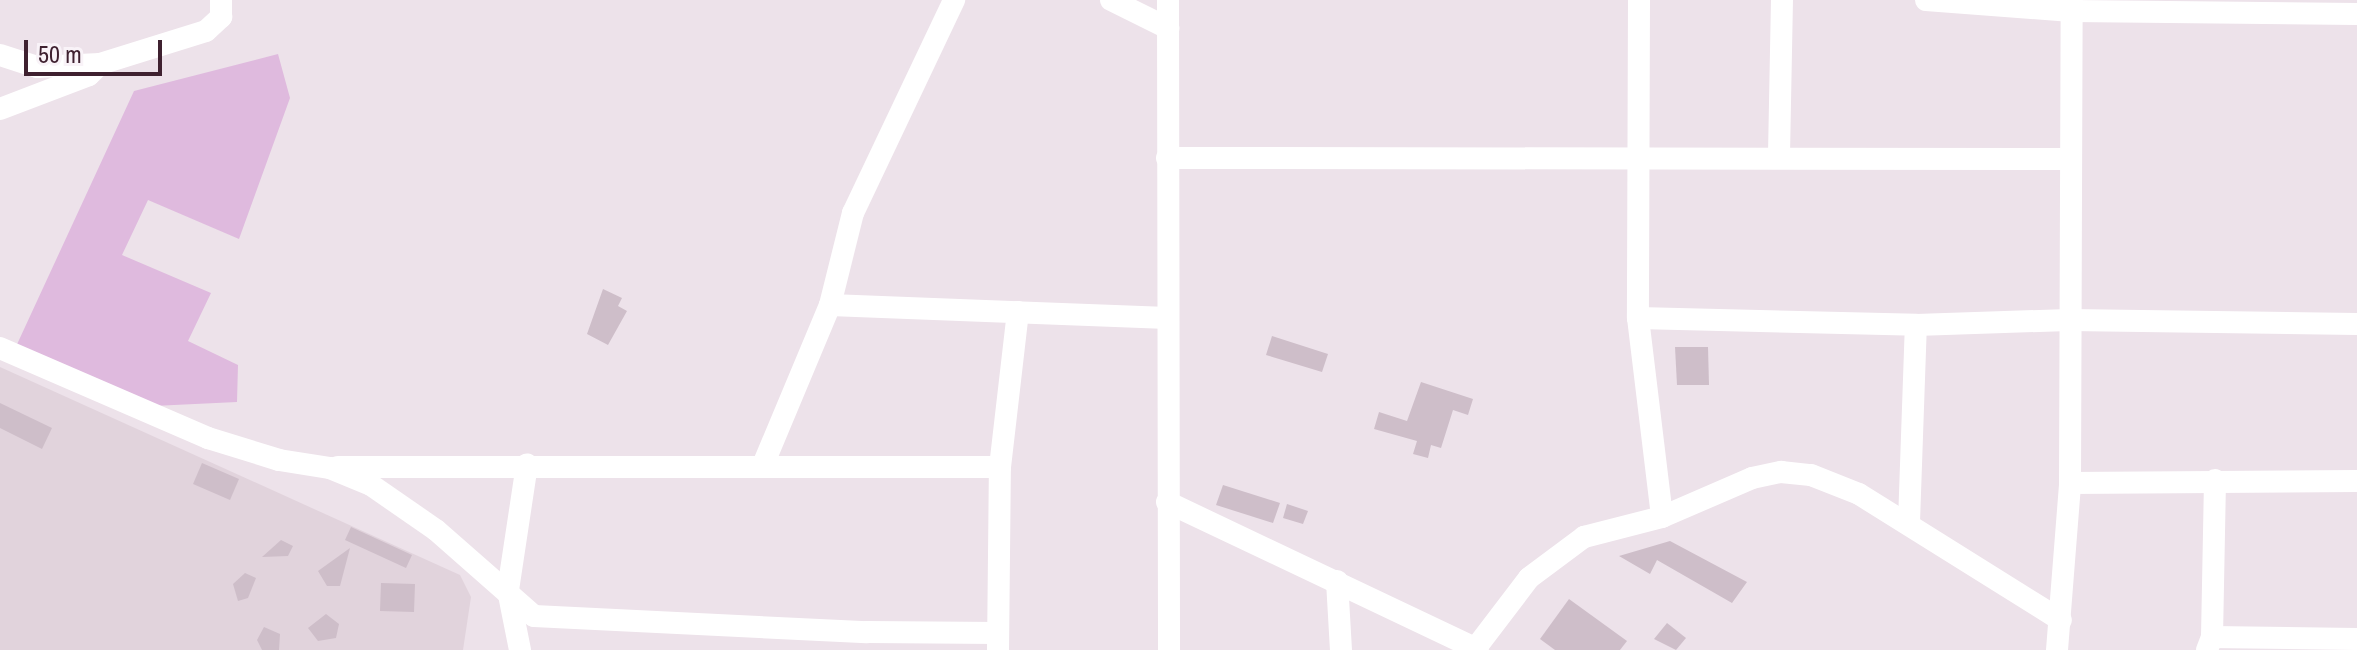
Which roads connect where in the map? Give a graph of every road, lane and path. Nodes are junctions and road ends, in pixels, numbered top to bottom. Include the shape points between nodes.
1 (221, 0) edge
2 (954, 0) edge
3 (1111, 0) edge
4 (1168, 0) edge
5 (1639, 0) edge
6 (1782, 0) edge
7 (1926, 0) edge
8 (2072, 6) edge
9 (2212, 6) edge
10 (2357, 14) edge
11 (1168, 28) junction
12 (0, 55) edge
13 (100, 64) junction
14 (0, 109) edge
15 (1779, 155) junction
16 (1635, 156) junction
17 (1167, 158) junction
18 (2068, 159) junction
19 (830, 305) junction
20 (1018, 312) junction
21 (1168, 318) junction
22 (1638, 318) junction
23 (2069, 320) junction
24 (2357, 324) edge
25 (1916, 325) junction
26 (0, 348) edge
27 (527, 464) junction
28 (763, 465) junction
29 (1000, 467) junction
30 (330, 468) junction
31 (2215, 480) junction
32 (2357, 481) edge
33 (2070, 483) junction
34 (1167, 502) junction
35 (1662, 517) junction
36 (1909, 522) junction
37 (1337, 581) junction
38 (508, 590) junction
39 (2061, 620) junction
40 (2357, 639) edge
41 (867, 641) edge
42 (998, 641) edge
43 (2210, 644) edge
44 (1476, 649) edge
45 (520, 650) edge
46 (1169, 650) edge
47 (1341, 650) edge
48 (2057, 650) edge

1 - 13 street via 221,17 206,31
2 - 19 street via 853,213
3 - 11 street
4 - 11 street
5 - 16 street
6 - 15 street
7 - 8 street
8 - 9 street
8 - 18 street
9 - 10 street
11 - 17 street
12 - 13 street via 37,67
13 - 14 street via 89,75
15 - 16 street
15 - 18 street
16 - 17 street
16 - 22 street
17 - 21 street
18 - 23 street
19 - 20 street
19 - 28 street
20 - 21 street
20 - 29 street
21 - 34 street
22 - 25 street
22 - 35 street
23 - 24 street
23 - 25 street
23 - 33 street
25 - 36 street
26 - 30 street via 208,438 279,460
27 - 28 street
27 - 30 street
27 - 38 street
28 - 29 street
29 - 42 street
30 - 38 street via 407,508
31 - 32 street
31 - 33 street
31 - 43 street
33 - 39 street
34 - 37 street
34 - 46 street
35 - 36 street via 1752,478 1781,472 1811,475 1847,489
35 - 44 street via 1584,537 1529,578
36 - 39 street
37 - 44 street
37 - 47 street
38 - 41 street via 534,616
38 - 45 street
39 - 48 street
40 - 43 street
41 - 42 street

